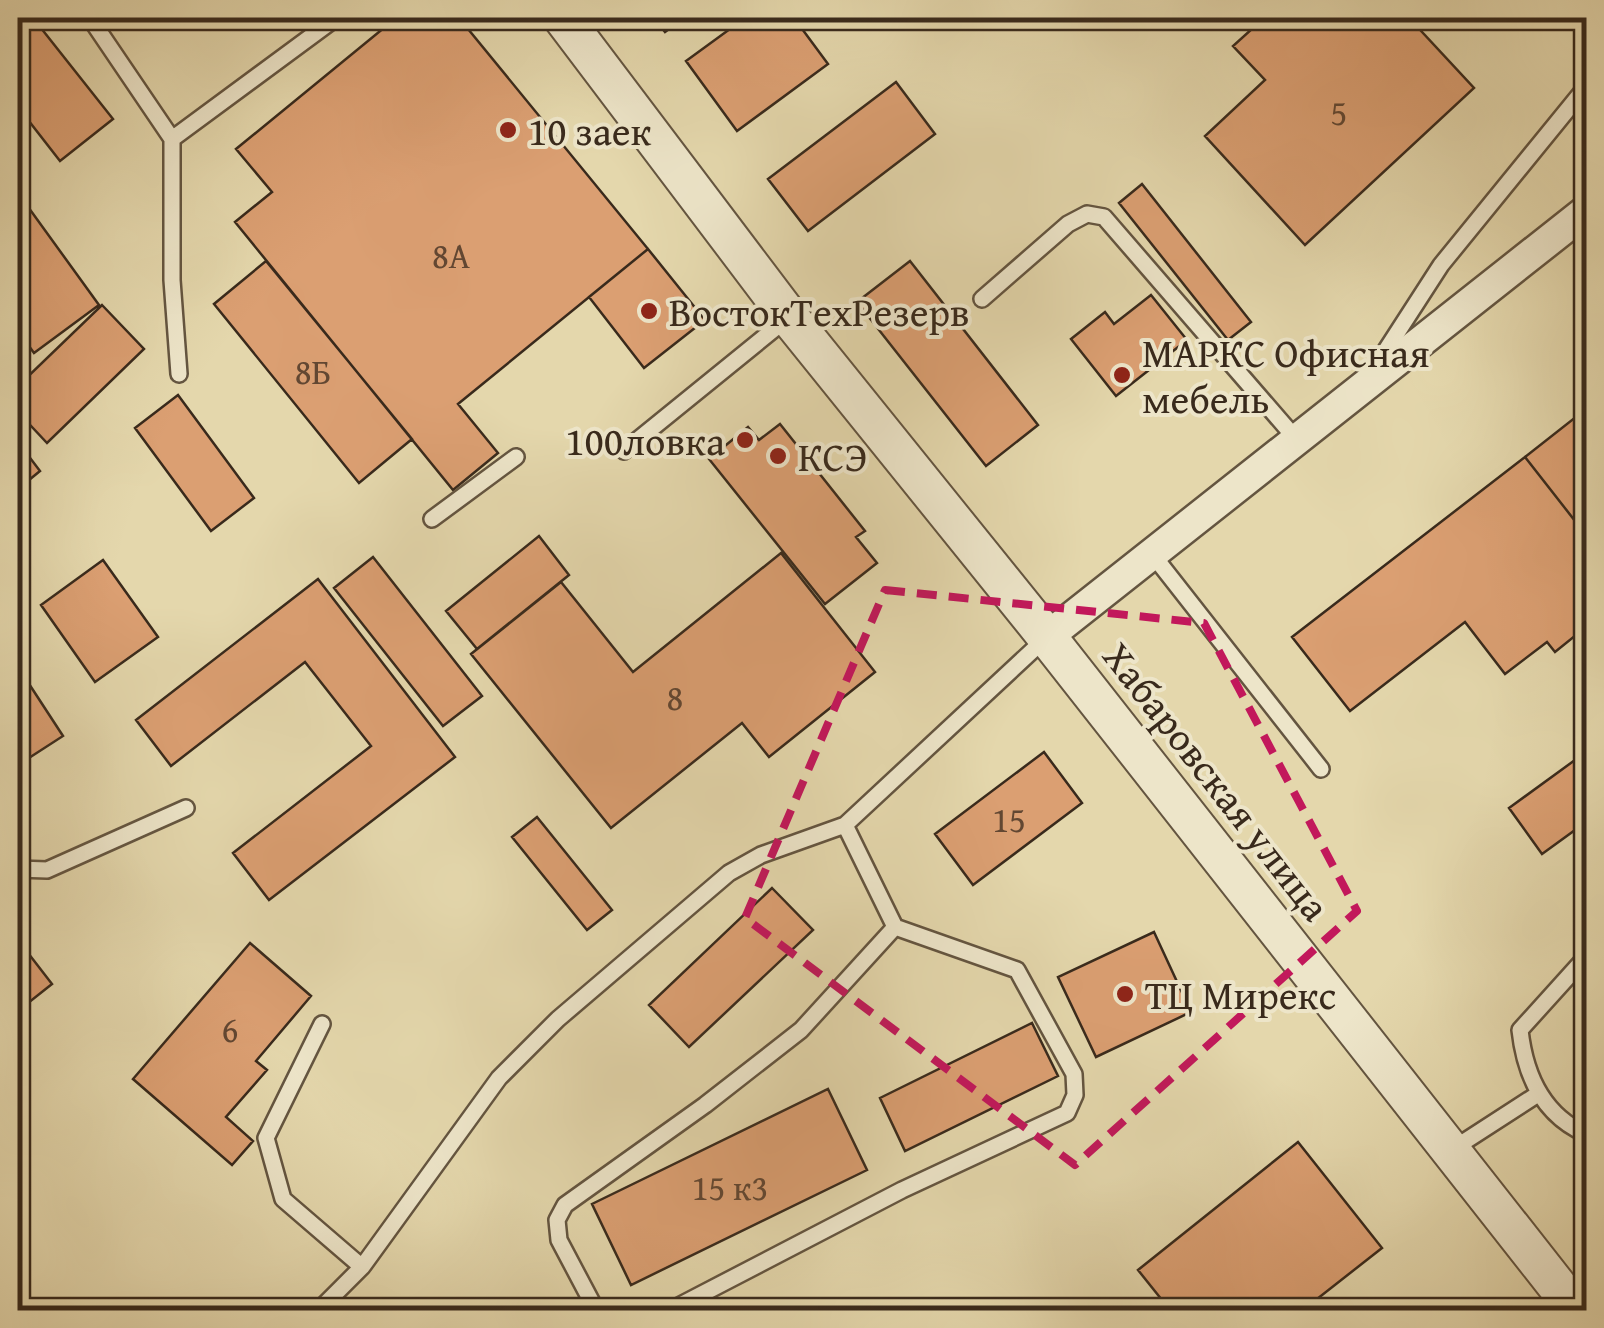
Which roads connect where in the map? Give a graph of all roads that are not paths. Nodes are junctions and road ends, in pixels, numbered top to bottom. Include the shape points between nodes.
1 (90, 18) edge
2 (336, 18) edge
3 (563, 18) edge
4 (1586, 87) edge
5 (172, 139) junction
6 (1586, 211) edge
7 (982, 299) dead end
8 (789, 317) junction
9 (179, 374) dead end
10 (1358, 393) junction
11 (1297, 440) junction
12 (624, 450) dead end
13 (516, 457) dead end
14 (432, 519) dead end
15 (1153, 554) junction
16 (1047, 637) junction
17 (1321, 769) dead end
18 (186, 808) dead end
19 (845, 826) junction
20 (18, 869) edge
21 (895, 927) junction
22 (1586, 957) edge
23 (322, 1024) dead end
24 (1538, 1094) junction
25 (1586, 1134) edge
26 (1450, 1152) junction
27 (362, 1268) junction
28 (319, 1310) edge
29 (596, 1310) edge
30 (672, 1310) edge
31 (1576, 1310) edge

1 - 5 lane
2 - 5 lane
3 - 8 street, Хабаровская улица
4 - 10 lane via 1441,266
5 - 9 lane
6 - 10 street, Хабаровская улица
7 - 11 lane via 1068,224 1087,214 1104,217
8 - 12 lane
8 - 16 street, Хабаровская улица
10 - 11 street, Хабаровская улица
11 - 15 street, Хабаровская улица
13 - 14 lane
15 - 16 street, Хабаровская улица
15 - 17 lane
16 - 19 lane
16 - 26 street, Хабаровская улица
18 - 20 lane via 47,870
19 - 21 lane
19 - 27 lane via 729,873 558,1019 500,1078
21 - 29 lane via 801,1030 564,1205 560,1240
21 - 30 lane via 1017,970 1074,1074 1067,1113
22 - 24 lane via 1520,1030
23 - 27 lane via 266,1138 283,1198
24 - 25 lane via 1567,1126
24 - 26 lane
26 - 31 street, Хабаровская улица
27 - 28 lane

